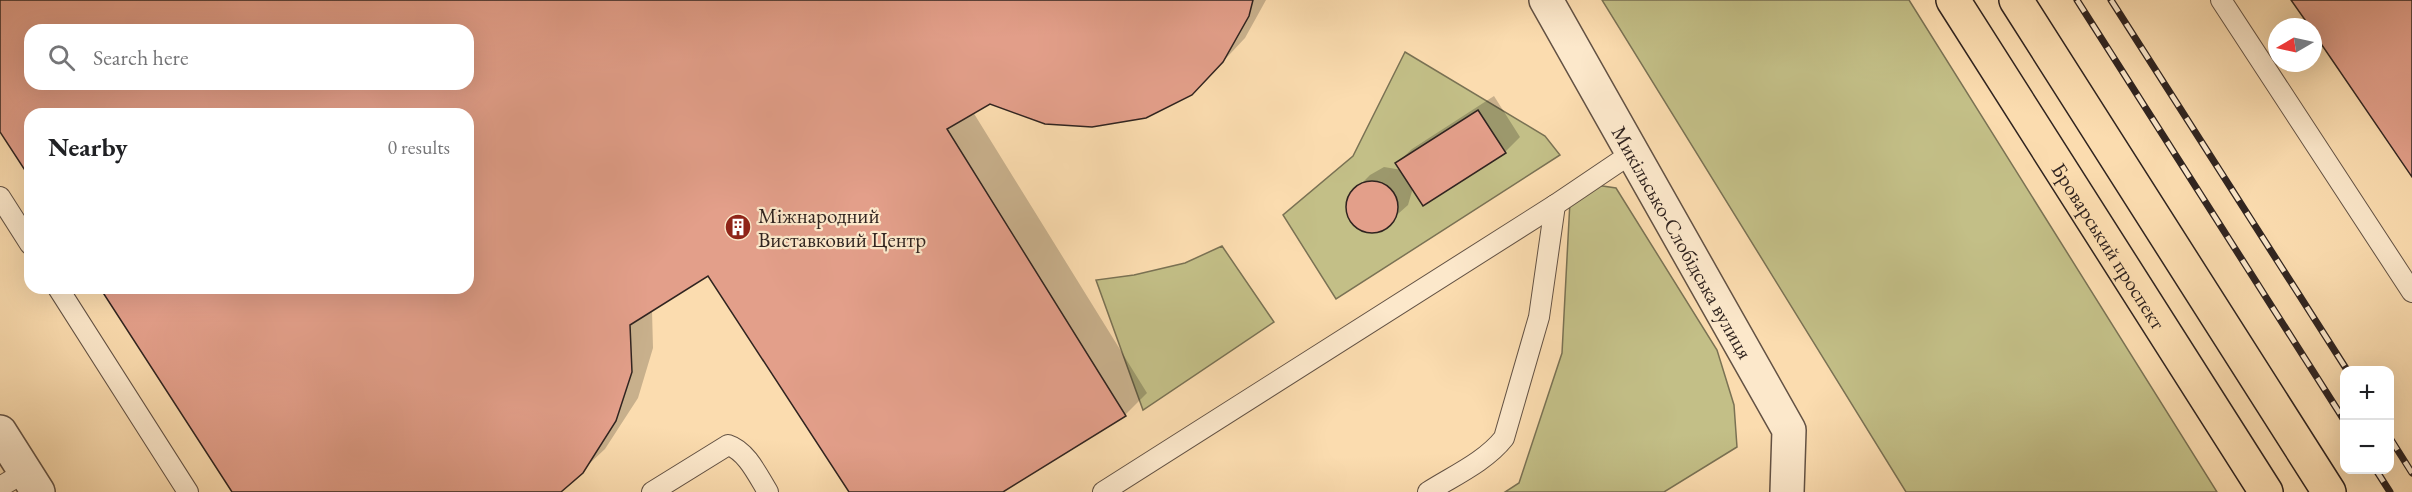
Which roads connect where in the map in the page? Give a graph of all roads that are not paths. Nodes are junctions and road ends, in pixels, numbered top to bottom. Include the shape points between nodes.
1 (1546, 0) edge
2 (1953, 0) edge
3 (2016, 0) edge
4 (2221, 0) edge
5 (1632, 153) junction
6 (0, 197) edge
7 (1555, 205) junction
8 (24, 235) edge
9 (2412, 292) edge
10 (62, 294) edge
11 (0, 432) edge
12 (21, 484) edge
13 (188, 492) edge
14 (652, 492) edge
15 (768, 492) edge
16 (1103, 492) edge
17 (1428, 492) edge
18 (1787, 492) edge
19 (2266, 492) edge
20 (2329, 492) edge

1 - 5 street, Микільсько-Слобідська вулиця
2 - 19 main road, Броварський проспект
3 - 20 main road
4 - 9 lane
5 - 7 lane
5 - 18 street, Микільсько-Слобідська вулиця via 1789,430
6 - 8 lane
7 - 16 lane
7 - 17 lane via 1539,317 1504,438 1491,452
10 - 13 lane
11 - 12 street
14 - 15 lane via 728,446 737,448 745,457

